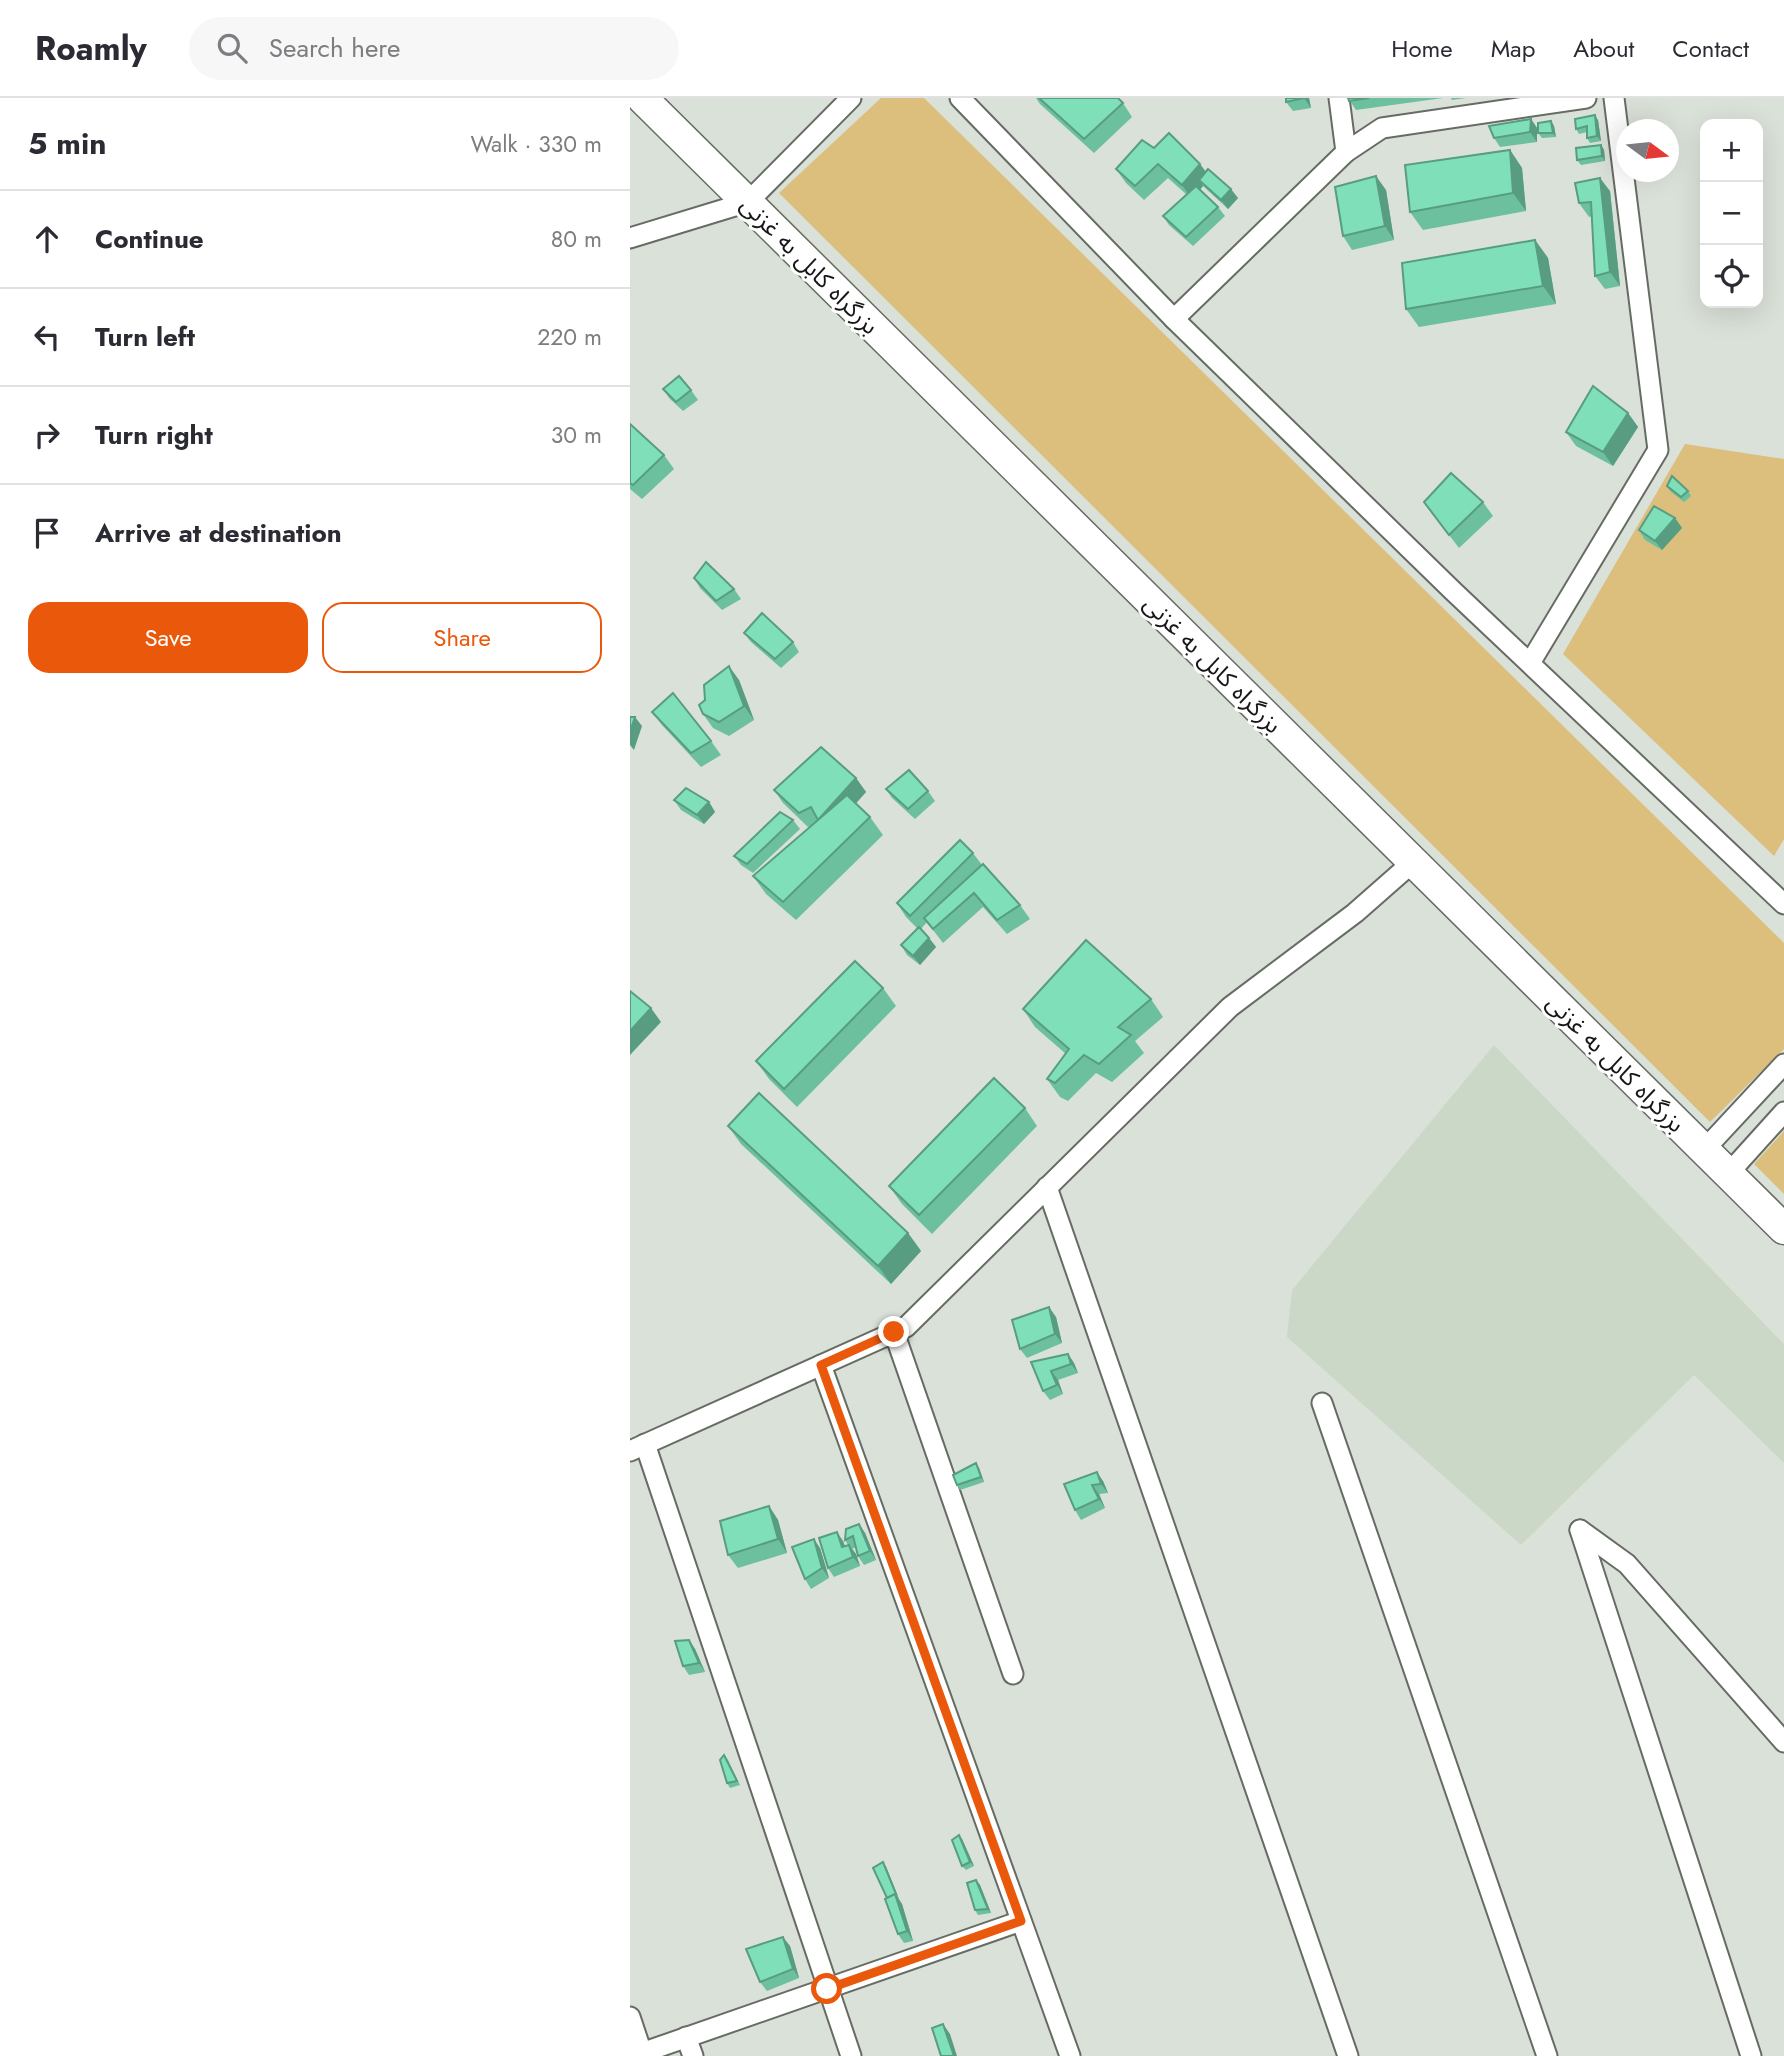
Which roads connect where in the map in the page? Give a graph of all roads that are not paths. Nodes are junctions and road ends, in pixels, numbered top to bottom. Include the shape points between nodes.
1 (642, 98) edge
2 (851, 98) edge
3 (960, 98) edge
4 (1339, 98) edge
5 (1586, 98) edge
6 (1614, 98) edge
7 (1346, 152) junction
8 (748, 202) junction
9 (630, 238) edge
10 (1174, 320) junction
11 (1530, 663) junction
12 (1413, 862) junction
13 (1781, 893) edge
14 (1784, 1064) edge
15 (1784, 1112) edge
16 (1704, 1150) junction
17 (1728, 1174) junction
18 (1047, 1187) junction
19 (1784, 1229) edge
20 (894, 1332) junction
21 (821, 1365) junction
22 (1322, 1403) dead end
23 (637, 1448) edge
24 (1013, 1674) dead end
25 (1784, 1742) edge
26 (1021, 1921) junction
27 (827, 1989) junction
28 (630, 2017) edge
29 (689, 2047) edge
30 (638, 2054) edge
31 (851, 2056) edge
32 (1070, 2056) edge
33 (1348, 2056) edge
34 (1547, 2056) edge
35 (1751, 2056) edge

1 - 8 highway, بزرگراه کابل به غزنی
2 - 8 street
3 - 10 street
4 - 7 street
5 - 7 street via 1382,128
6 - 11 street via 1658,450
7 - 10 street
8 - 9 street
8 - 12 highway, بزرگراه کابل به غزنی
10 - 11 street
11 - 13 street
12 - 16 highway, بزرگراه کابل به غزنی
12 - 18 street via 1355,913 1230,1007
14 - 16 street
15 - 17 street
16 - 17 highway, بزرگراه کابل به غزنی
17 - 19 highway, بزرگراه کابل به غزنی
18 - 20 street via 906,1327
18 - 33 street
20 - 21 street
20 - 24 street
21 - 23 street
21 - 26 street
22 - 34 street
23 - 27 street
25 - 35 street via 1627,1564 1580,1530
26 - 27 street
26 - 32 street
27 - 29 street
27 - 31 street
28 - 30 street
29 - 30 street

